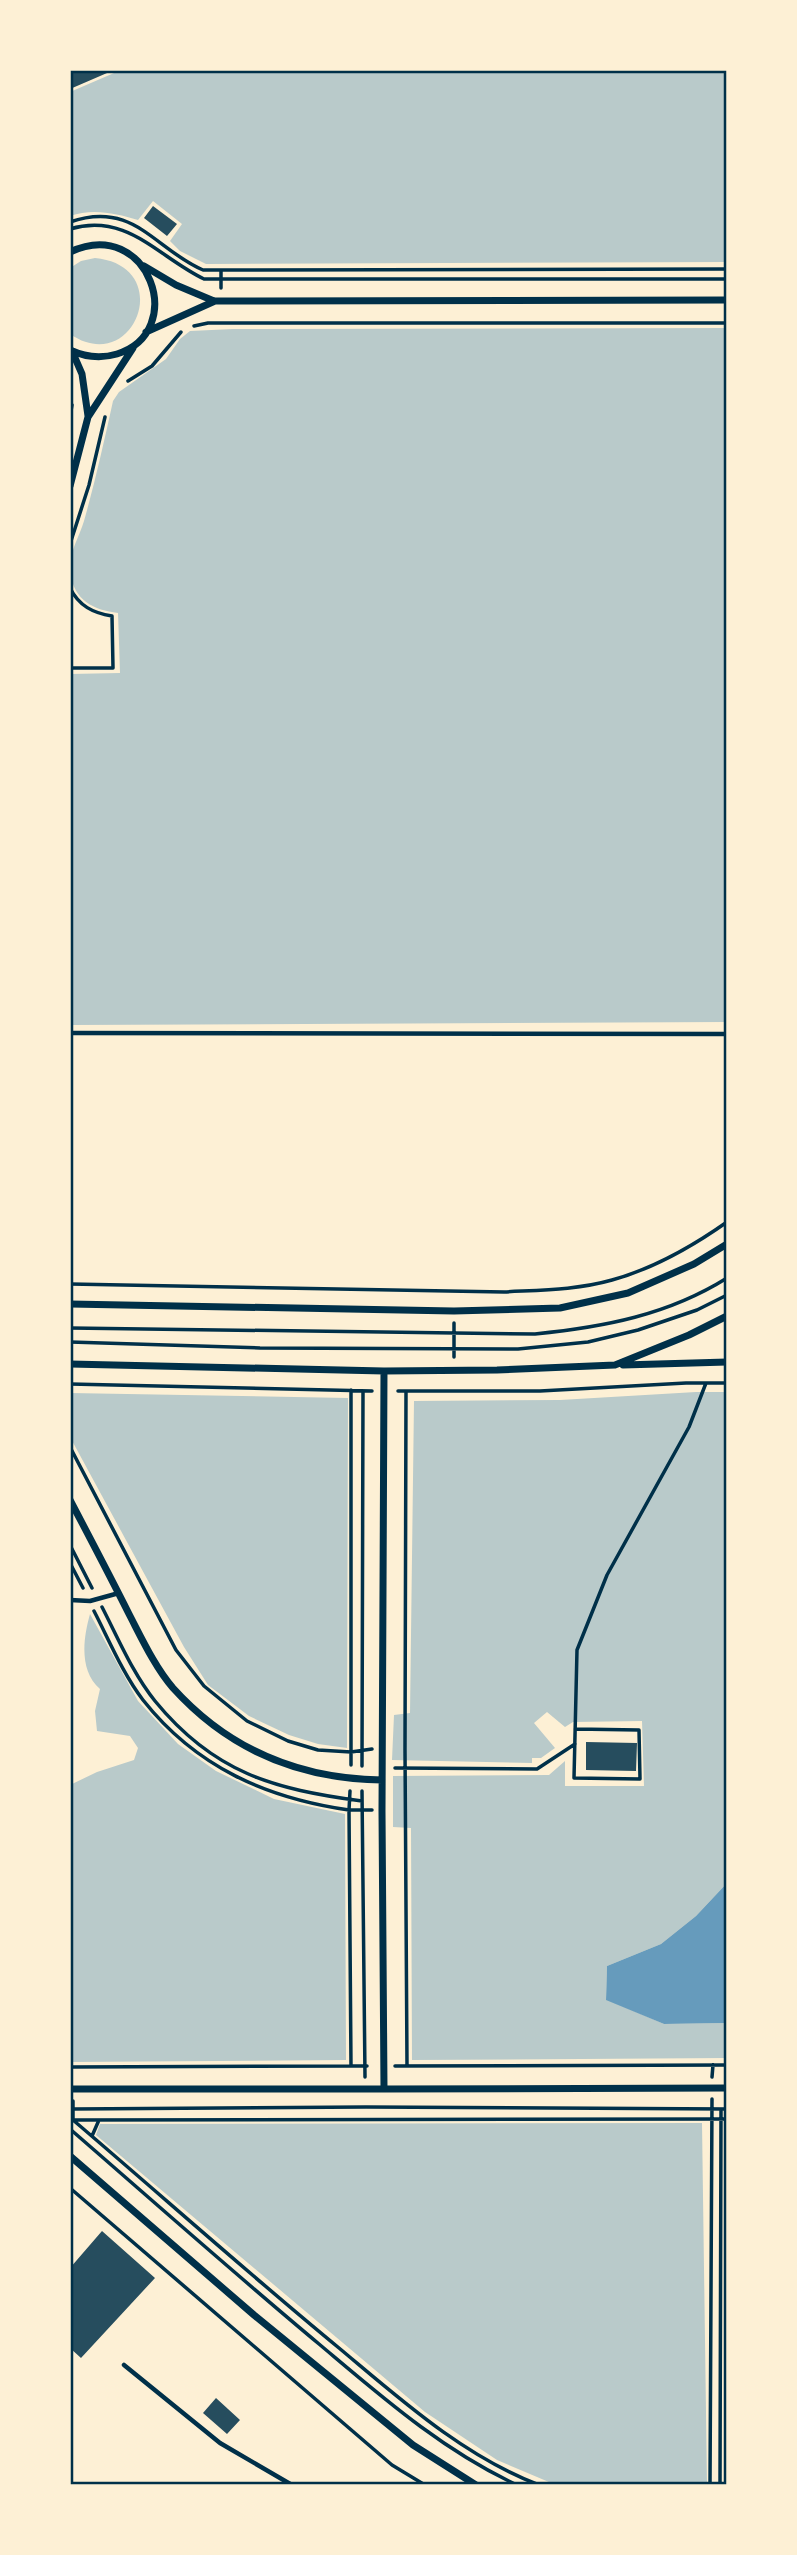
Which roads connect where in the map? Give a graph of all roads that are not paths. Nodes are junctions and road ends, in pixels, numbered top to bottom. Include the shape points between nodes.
1 (70, 252) edge
2 (143, 265) junction
3 (727, 300) edge
4 (215, 301) junction
5 (146, 332) junction
6 (136, 343) junction
7 (71, 350) edge
8 (88, 417) junction
9 (70, 485) edge
10 (70, 1033) edge
11 (727, 1034) edge
12 (727, 1244) edge
13 (70, 1304) edge
14 (727, 1316) edge
15 (727, 1362) edge
16 (70, 1364) edge
17 (615, 1365) junction
18 (384, 1371) junction
19 (70, 1500) edge
20 (119, 1593) junction
21 (70, 1600) edge
22 (382, 1780) junction
23 (727, 2088) edge
24 (384, 2089) junction
25 (70, 2090) edge
26 (70, 2156) edge
27 (124, 2365) dead end
28 (292, 2485) edge
29 (476, 2485) edge

1 - 2 street via 82,246 115,246
2 - 4 street
2 - 5 street via 155,298
3 - 4 street
4 - 5 street
5 - 6 street
6 - 7 street via 106,357
6 - 8 street
7 - 8 street via 82,374
8 - 9 street
10 - 11 lane
12 - 13 street via 628,1293 560,1308 454,1311
14 - 17 street
15 - 17 street
16 - 18 street
17 - 18 street
18 - 22 street
19 - 20 street
20 - 21 lane via 90,1601
20 - 22 street via 172,1686 211,1725 253,1752 304,1771
22 - 24 street
23 - 24 street
24 - 25 street
26 - 29 street via 402,2437
27 - 28 lane via 220,2443

